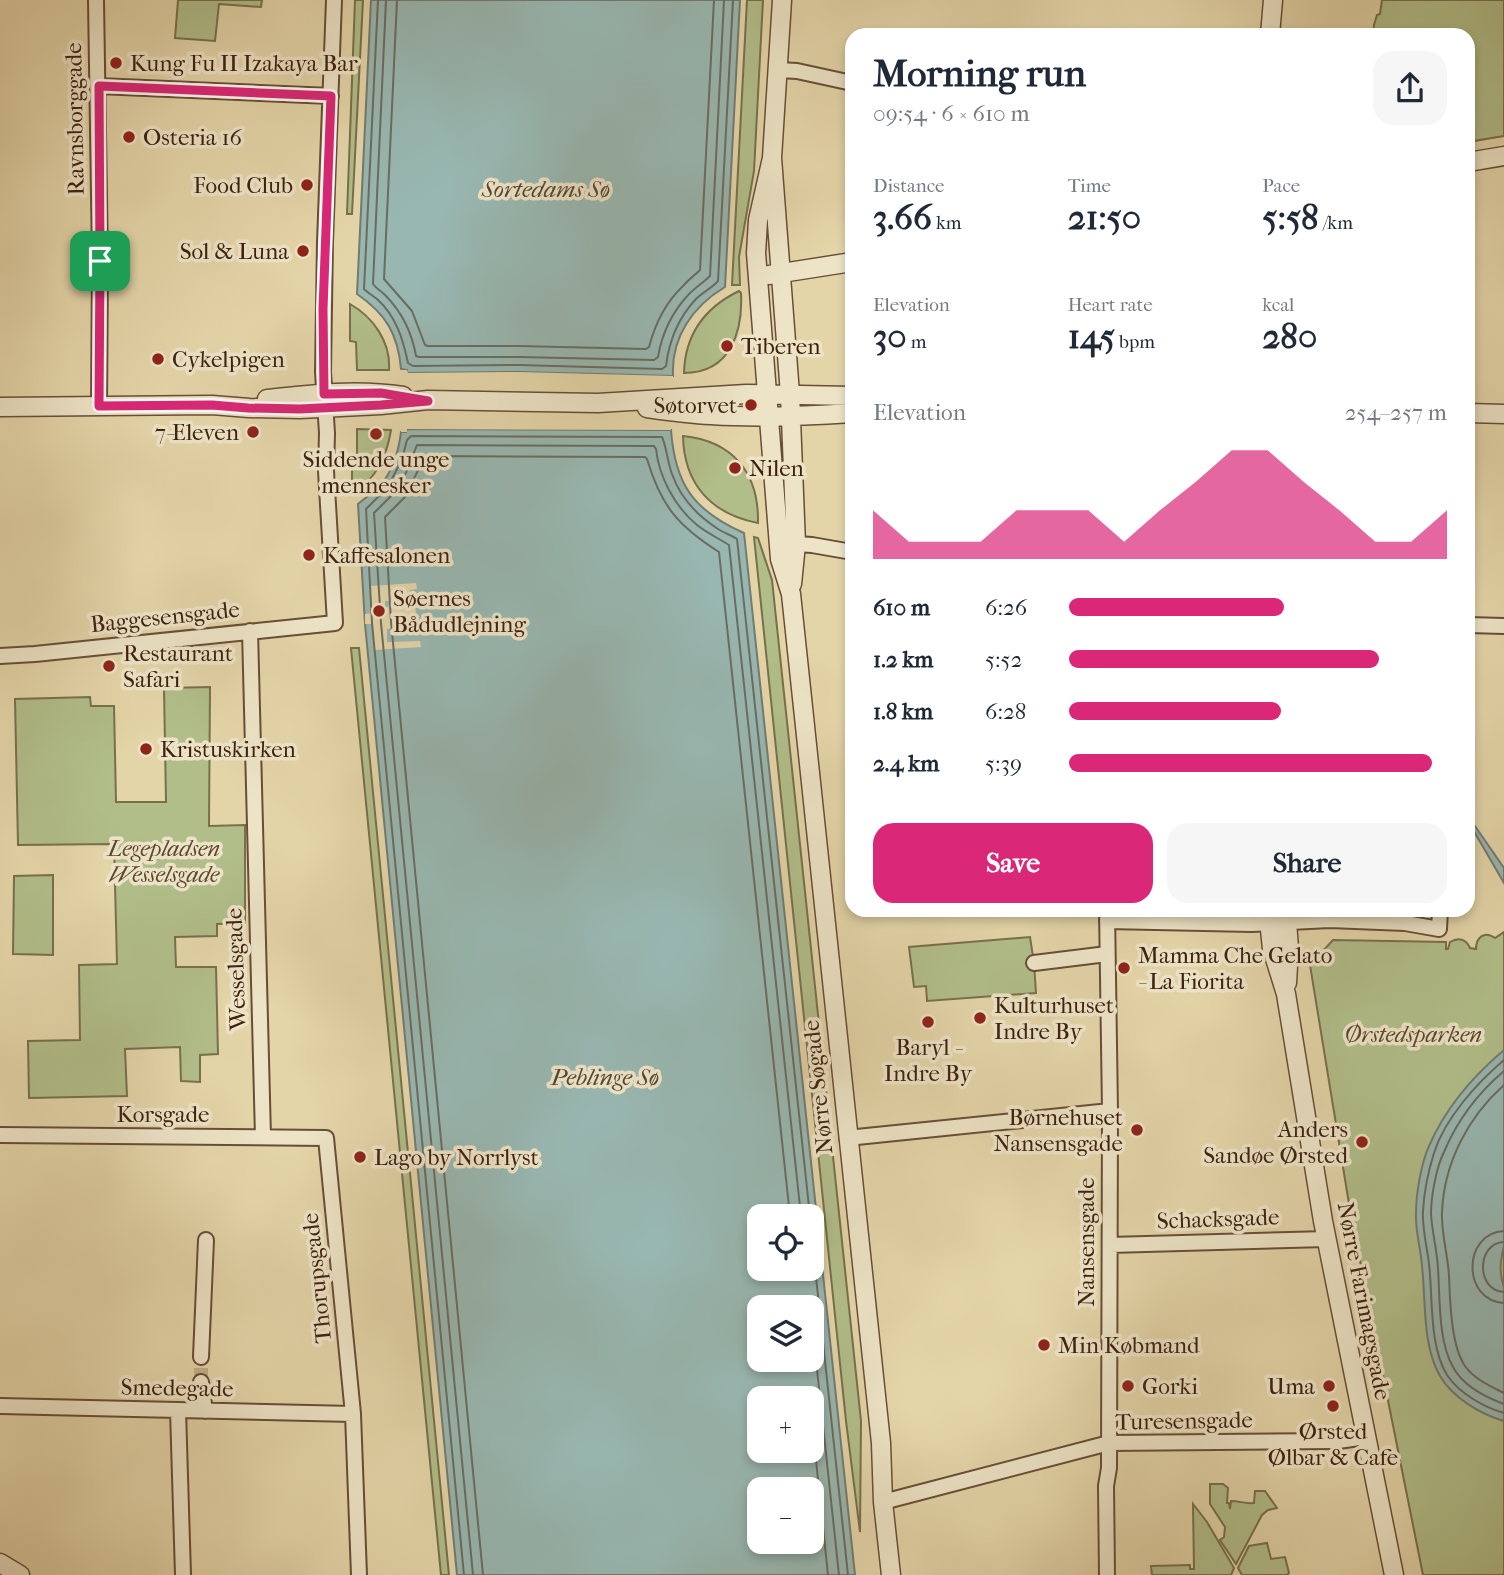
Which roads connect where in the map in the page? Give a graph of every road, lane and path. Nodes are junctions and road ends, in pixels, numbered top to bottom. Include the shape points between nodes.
1 (96, 0) edge
2 (334, 0) edge
3 (782, 0) edge
4 (1273, 0) edge
5 (1271, 28) edge
6 (778, 70) junction
7 (845, 81) edge
8 (99, 86) junction
9 (331, 96) junction
10 (1504, 156) edge
11 (772, 158) junction
12 (1475, 161) edge
13 (845, 263) edge
14 (780, 273) junction
15 (757, 277) junction
16 (766, 394) junction
17 (790, 394) junction
18 (845, 396) edge
19 (325, 401) junction
20 (598, 402) junction
21 (99, 406) junction
22 (0, 407) edge
23 (845, 413) edge
24 (1475, 414) edge
25 (1504, 414) edge
26 (768, 415) junction
27 (790, 415) junction
28 (796, 544) junction
29 (845, 551) edge
30 (791, 594) junction
31 (1475, 625) edge
32 (1504, 626) edge
33 (250, 631) junction
34 (0, 656) edge
35 (1107, 917) edge
36 (1278, 917) edge
37 (1291, 917) edge
38 (1440, 917) edge
39 (1107, 954) junction
40 (1034, 963) dead end
41 (1110, 1111) junction
42 (0, 1135) edge
43 (263, 1137) junction
44 (326, 1138) joint
45 (847, 1138) junction
46 (1327, 1239) junction
47 (206, 1240) dead end
48 (1110, 1245) junction
49 (201, 1357) tunnel mouth
50 (201, 1382) tunnel mouth
51 (0, 1406) edge
52 (178, 1410) junction
53 (205, 1411) junction
54 (353, 1414) junction
55 (1366, 1437) junction
56 (1109, 1443) junction
57 (883, 1502) junction
58 (890, 1572) edge
59 (183, 1575) edge
60 (359, 1575) edge
61 (1107, 1575) edge
62 (1394, 1575) edge

1 - 8 street, Ravnsborggade
2 - 9 street
3 - 6 street
4 - 5 street
6 - 7 street
6 - 11 street
8 - 9 street
8 - 21 street, Ravnsborggade
9 - 19 street via 323,309
10 - 12 street
11 - 14 street
11 - 15 street via 758,220
13 - 14 street
14 - 15 street
14 - 17 street
15 - 16 street
16 - 17 street
16 - 20 street
16 - 26 street
17 - 18 street
17 - 27 street
19 - 20 street via 381,393 428,401
19 - 21 street
19 - 33 street, Baggesensgade via 335,623
20 - 26 street via 711,415
21 - 22 street
23 - 27 street
24 - 25 street
26 - 27 street
26 - 30 street via 780,559
27 - 28 street
28 - 29 street
28 - 30 street
30 - 45 street, Nørre Søgade
31 - 32 street
33 - 34 street, Baggesensgade
33 - 43 street, Wesselsgade
35 - 39 street, Nansensgade
36 - 46 street, Nørre Farimagsgade via 1272,949 1286,994
37 - 38 street via 1439,929
39 - 40 street
39 - 41 street, Nansensgade
41 - 45 street
41 - 48 street, Nansensgade
42 - 43 street, Korsgade
43 - 44 street, Korsgade
44 - 54 street, Thorupsgade
45 - 57 street, Nørre Søgade via 881,1443
46 - 48 street, Schacksgade
46 - 55 street, Nørre Farimagsgade
47 - 49 street
48 - 56 street, Nansensgade
50 - 53 street
51 - 52 street, Smedegade
52 - 53 street, Smedegade
52 - 59 street
53 - 54 street, Smedegade
54 - 60 street, Thorupsgade
55 - 56 street, Turesensgade
55 - 62 street, Nørre Farimagsgade
56 - 57 street, Turesensgade
56 - 61 street, Nansensgade
57 - 58 street, Nørre Søgade

